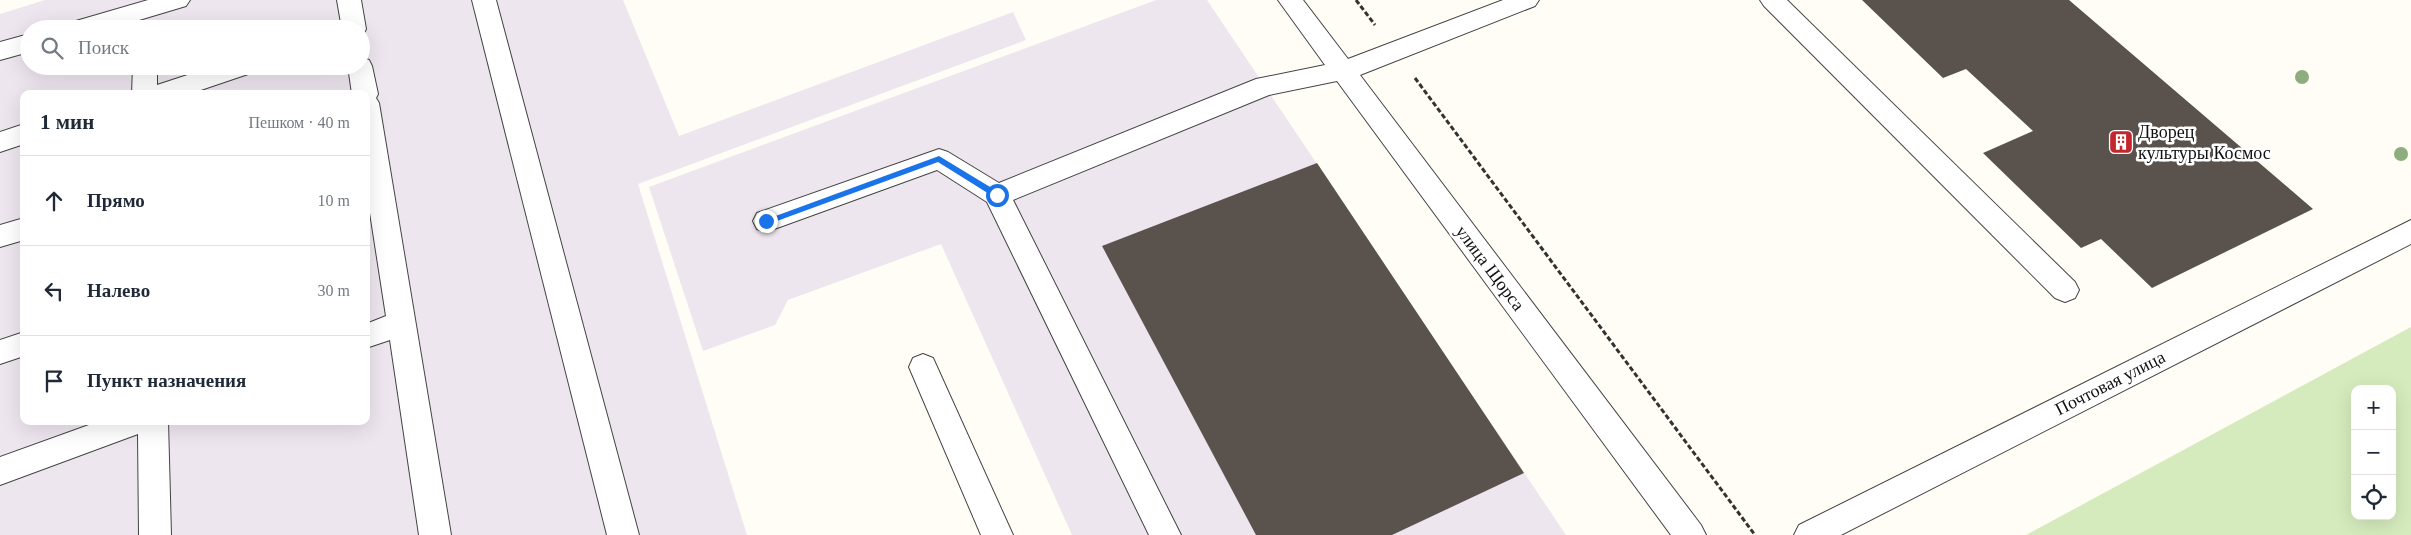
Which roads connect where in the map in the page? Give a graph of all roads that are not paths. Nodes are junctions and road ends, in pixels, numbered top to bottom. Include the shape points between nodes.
1 (178, 0) edge
2 (350, 0) edge
3 (484, 0) edge
4 (1290, 0) edge
5 (1527, 0) edge
6 (1772, 0) edge
7 (144, 19) edge
8 (353, 20) edge
9 (20, 45) edge
10 (0, 51) edge
11 (1343, 71) junction
12 (145, 75) edge
13 (217, 75) edge
14 (361, 75) edge
15 (145, 90) edge
16 (171, 90) edge
17 (363, 90) edge
18 (20, 135) edge
19 (0, 142) edge
20 (370, 155) edge
21 (997, 195) junction
22 (375, 213) edge
23 (766, 221) dead end
24 (20, 230) edge
25 (2411, 230) edge
26 (0, 236) edge
27 (2065, 290) dead end
28 (401, 323) junction
29 (370, 335) edge
30 (20, 345) edge
31 (0, 352) edge
32 (923, 367) dead end
33 (126, 425) edge
34 (153, 425) edge
35 (0, 471) edge
36 (155, 535) edge
37 (435, 535) edge
38 (623, 535) edge
39 (997, 535) edge
40 (1165, 535) edge
41 (1690, 535) edge
42 (1810, 535) edge

1 - 7 street
2 - 8 street
3 - 38 street
4 - 11 street, улица Щорса
5 - 11 street
6 - 27 street
9 - 10 street
11 - 21 street via 1265,86
11 - 41 street, улица Щорса
12 - 15 street
13 - 16 street
14 - 17 street
18 - 19 street
20 - 22 street
21 - 23 street via 939,159
21 - 40 street
22 - 28 street
24 - 26 street
25 - 42 street, Почтовая улица
28 - 29 street
28 - 37 street
30 - 31 street
32 - 39 street
33 - 35 street
34 - 36 street

